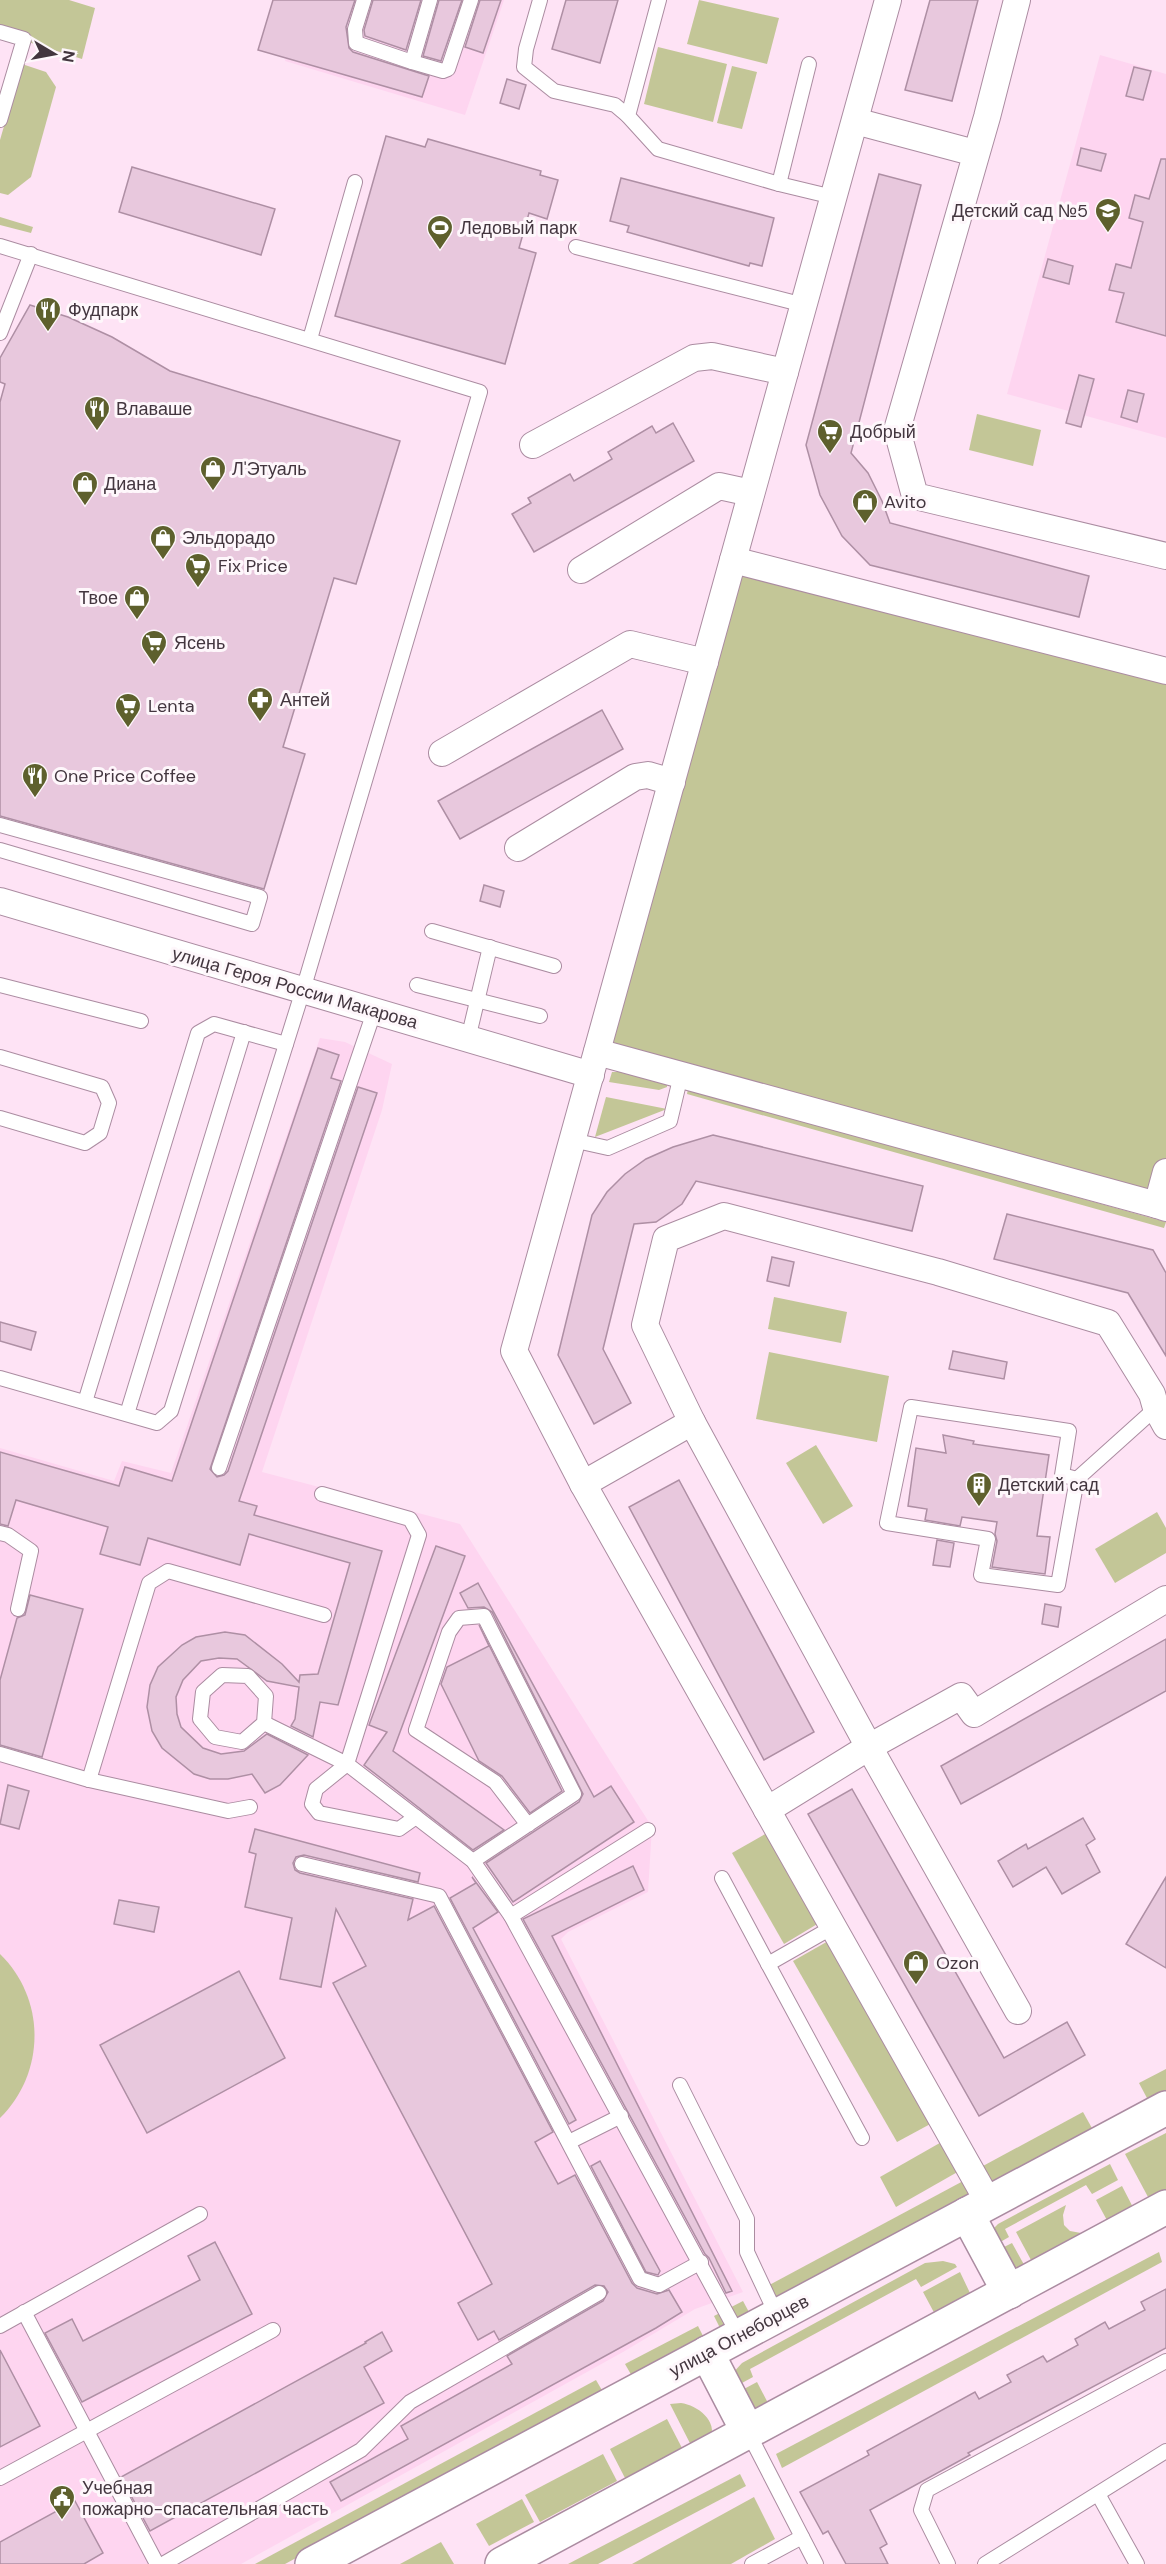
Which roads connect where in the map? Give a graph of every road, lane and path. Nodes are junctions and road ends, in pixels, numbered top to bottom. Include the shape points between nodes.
1 (364, 0) edge
2 (430, 0) edge
3 (471, 0) edge
4 (540, 0) edge
5 (659, 0) edge
6 (888, 0) edge
7 (1017, 0) edge
8 (0, 32) edge
9 (412, 62) junction
10 (809, 64) dead end
11 (628, 116) junction
12 (0, 120) edge
13 (855, 121) junction
14 (975, 153) junction
15 (355, 182) dead end
16 (778, 184) junction
17 (833, 197) junction
18 (0, 246) edge
19 (576, 247) dead end
20 (31, 254) junction
21 (804, 305) junction
22 (0, 332) edge
23 (310, 339) junction
24 (785, 372) junction
25 (533, 445) dead end
26 (751, 493) junction
27 (1166, 556) edge
28 (733, 560) junction
29 (582, 570) dead end
30 (705, 662) junction
31 (1166, 671) edge
32 (442, 753) dead end
33 (672, 782) junction
34 (0, 825) edge
35 (518, 848) dead end
36 (0, 850) edge
37 (0, 901) edge
38 (432, 931) dead end
39 (490, 947) junction
40 (554, 966) dead end
41 (0, 985) edge
42 (417, 985) dead end
43 (303, 990) junction
44 (478, 1000) junction
45 (374, 1012) junction
46 (540, 1016) dead end
47 (141, 1021) dead end
48 (244, 1032) junction
49 (468, 1039) junction
50 (286, 1044) junction
51 (0, 1057) edge
52 (594, 1063) junction
53 (681, 1075) junction
54 (0, 1118) edge
55 (572, 1140) junction
56 (1166, 1172) edge
57 (1162, 1206) edge
58 (0, 1378) edge
59 (85, 1402) junction
60 (1160, 1404) edge
61 (127, 1414) junction
62 (692, 1422) junction
63 (219, 1468) dead end
64 (1077, 1479) junction
65 (583, 1484) junction
66 (322, 1494) dead end
67 (0, 1533) edge
68 (1166, 1599) edge
69 (18, 1609) dead end
70 (324, 1615) dead end
71 (264, 1723) junction
72 (869, 1747) junction
73 (0, 1754) edge
74 (347, 1764) junction
75 (89, 1780) junction
76 (250, 1807) dead end
77 (767, 1810) junction
78 (416, 1817) junction
79 (528, 1825) junction
80 (648, 1830) dead end
81 (473, 1861) junction
82 (302, 1864) dead end
83 (722, 1878) dead end
84 (511, 1916) junction
85 (833, 1927) junction
86 (768, 1964) junction
87 (1018, 2011) dead end
88 (680, 2085) dead end
89 (1166, 2108) edge
90 (621, 2116) junction
91 (862, 2138) dead end
92 (568, 2142) junction
93 (1166, 2207) edge
94 (978, 2208) junction
95 (200, 2214) dead end
96 (701, 2262) junction
97 (1009, 2292) junction
98 (599, 2293) dead end
99 (24, 2312) junction
100 (777, 2316) junction
101 (0, 2326) edge
102 (273, 2330) dead end
103 (739, 2336) junction
104 (707, 2353) junction
105 (1166, 2361) edge
106 (86, 2431) junction
107 (748, 2432) junction
108 (1166, 2451) edge
109 (0, 2478) edge
110 (1098, 2494) junction
111 (802, 2537) junction
112 (157, 2564) edge
113 (163, 2564) edge
114 (312, 2564) edge
115 (502, 2564) edge
116 (752, 2564) edge
117 (816, 2564) edge
118 (948, 2564) edge
119 (985, 2564) edge
120 (1137, 2564) edge

1 - 9 lane via 355,29 356,43
2 - 9 lane
3 - 9 lane via 448,69
4 - 11 lane via 524,67 554,91 615,105
5 - 11 lane
6 - 13 street
7 - 14 street
8 - 12 lane via 24,39
10 - 16 lane
11 - 16 lane via 658,149
13 - 14 street
13 - 17 street
14 - 27 street via 897,430 915,496
15 - 23 lane
16 - 17 lane
17 - 21 street
18 - 20 lane
19 - 21 lane
20 - 22 lane
20 - 23 lane
21 - 24 street
23 - 43 lane via 480,392
24 - 25 street via 712,356 694,358
24 - 26 street
26 - 28 street
26 - 29 street via 719,486
28 - 30 street
28 - 31 street
30 - 32 street via 630,644
30 - 33 street
33 - 35 street via 648,775 635,777
33 - 52 street
34 - 36 lane via 260,897 252,924
37 - 43 street, улица Героя России Макарова
38 - 39 lane
39 - 40 lane
39 - 44 lane
41 - 47 lane
42 - 44 lane
43 - 45 street, улица Героя России Макарова
43 - 50 lane
44 - 46 lane
44 - 49 lane
45 - 49 street, улица Героя России Макарова
45 - 63 lane
48 - 50 lane
48 - 59 lane via 214,1024 198,1033
48 - 61 lane
49 - 52 street, улица Героя России Макарова
50 - 61 lane via 171,1411 157,1423
51 - 54 lane via 102,1088 109,1103 100,1133 85,1143
52 - 53 street, улица Героя России Макарова
52 - 55 street
53 - 55 lane via 670,1122 608,1148
53 - 57 street, улица Героя России Макарова
55 - 65 street via 513,1351
56 - 57 street
58 - 59 lane
59 - 61 lane
60 - 62 street via 1108,1323 938,1272 724,1216 666,1239 645,1324
60 - 64 lane
62 - 65 street
62 - 72 street
64 - 64 lane via 1058,1585 981,1575 988,1539 887,1523 911,1407 1069,1431 1062,1476
65 - 77 street
66 - 74 lane via 410,1519 419,1535
67 - 69 lane via 31,1551
68 - 72 street via 974,1714 961,1696
70 - 75 lane via 168,1571 149,1583
71 - 71 lane via 266,1696 248,1676 222,1675 203,1692 201,1719 215,1737 242,1742
71 - 74 lane
72 - 77 street
72 - 87 street
73 - 75 lane
74 - 78 lane
74 - 78 lane via 316,1789 312,1804 319,1813 399,1829
75 - 76 lane via 228,1811
77 - 85 street
78 - 81 lane
79 - 79 lane via 574,1794 484,1616 459,1618 449,1632 416,1730 495,1782
79 - 81 lane
80 - 84 lane
81 - 84 lane
82 - 92 lane via 439,1896
83 - 86 lane
84 - 90 lane
85 - 86 lane
85 - 94 street
86 - 91 lane
88 - 100 lane via 747,2219 747,2252
89 - 94 main road, улица Огнеборцев
90 - 92 lane
90 - 96 lane
92 - 96 lane via 640,2279 659,2285
93 - 97 main road
94 - 97 main road
94 - 100 main road, улица Огнеборцев
95 - 99 lane
96 - 103 lane
97 - 107 main road
98 - 113 lane via 410,2402 361,2450
99 - 101 lane
99 - 106 lane
100 - 103 main road, улица Огнеборцев
102 - 106 lane
103 - 104 main road, улица Огнеборцев
104 - 107 main road
104 - 114 main road, улица Огнеборцев
105 - 118 lane via 927,2490 921,2510
106 - 109 lane
106 - 112 lane
107 - 111 lane
107 - 115 main road
108 - 110 lane
110 - 119 lane
110 - 120 lane
111 - 116 lane
111 - 117 lane

